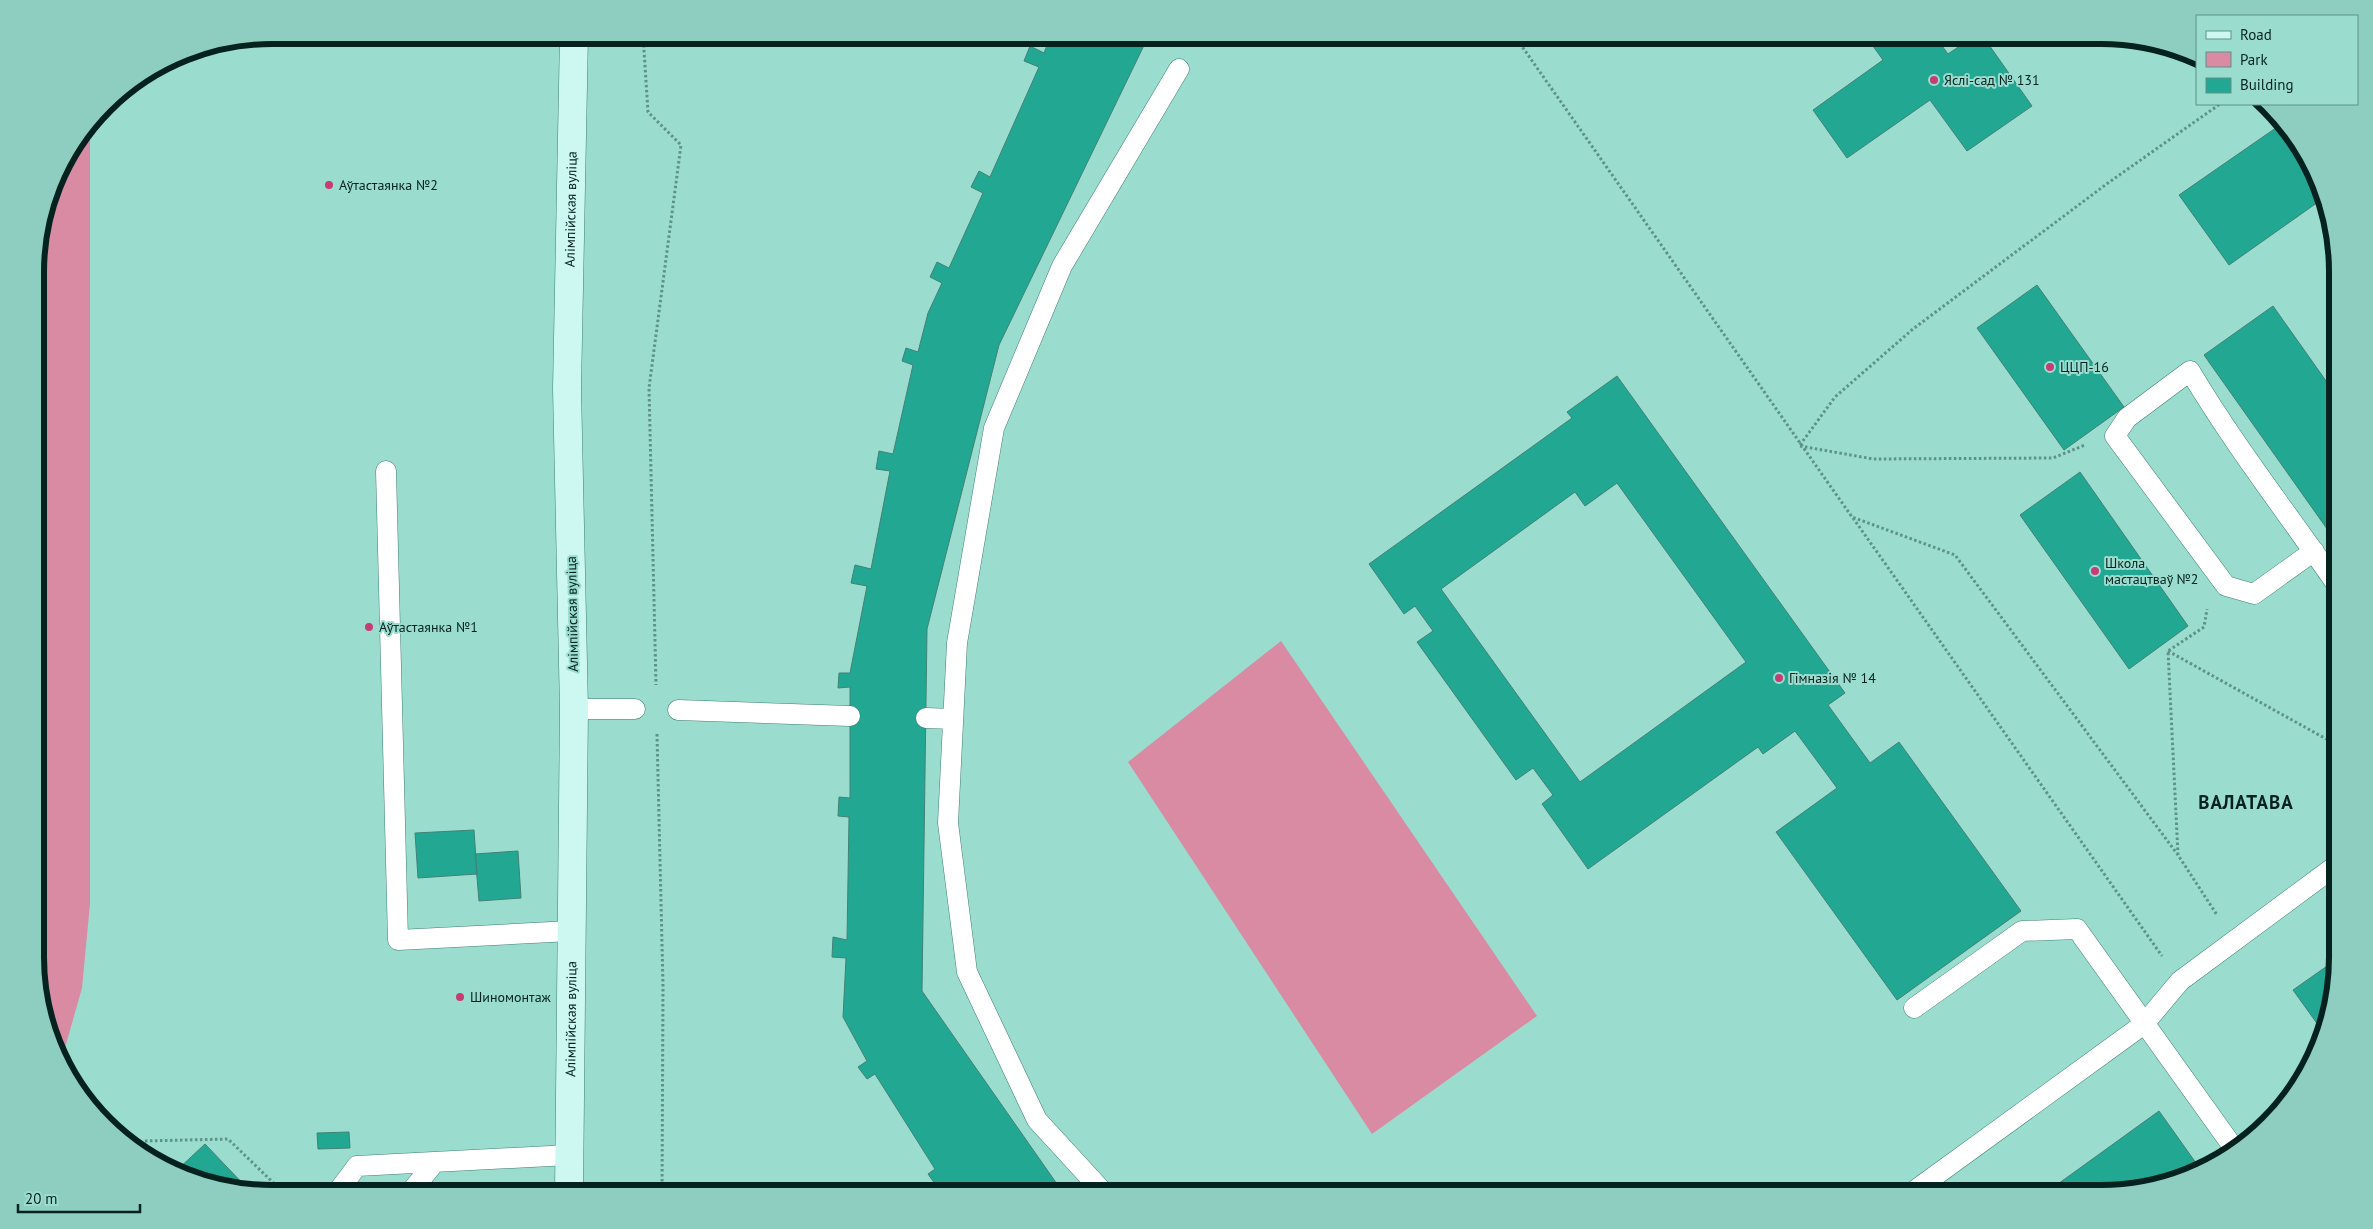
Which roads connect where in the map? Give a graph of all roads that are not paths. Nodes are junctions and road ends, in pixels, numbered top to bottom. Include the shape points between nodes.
1 (574, 44) edge
2 (1179, 69) dead end
3 (386, 471) dead end
4 (2314, 551) junction
5 (2329, 573) edge
6 (574, 708) junction
7 (635, 709) dead end
8 (678, 710) dead end
9 (850, 716) dead end
10 (926, 718) dead end
11 (953, 719) junction
12 (2329, 871) edge
13 (571, 931) junction
14 (1914, 1008) dead end
15 (2144, 1024) junction
16 (2231, 1145) edge
17 (569, 1155) junction
18 (435, 1162) junction
19 (343, 1185) edge
20 (416, 1185) edge
21 (569, 1185) edge
22 (1097, 1185) edge
23 (1922, 1185) edge

1 - 6 street, Алімпійская вуліца via 567,389
2 - 11 lane via 1062,266 994,428 957,643
3 - 13 lane via 398,940
4 - 4 lane via 2209,404 2190,371 2127,418 2115,436 2226,586 2254,594
4 - 5 lane
6 - 7 lane
6 - 13 street, Алімпійская вуліца
8 - 9 lane
10 - 11 lane
11 - 22 lane via 948,823 967,972 1037,1120
12 - 15 lane via 2180,981
13 - 17 street, Алімпійская вуліца
14 - 15 lane via 2022,931 2078,929
15 - 16 lane
15 - 23 lane
17 - 18 lane
17 - 21 street, Алімпійская вуліца
18 - 19 lane via 357,1166
18 - 20 lane

